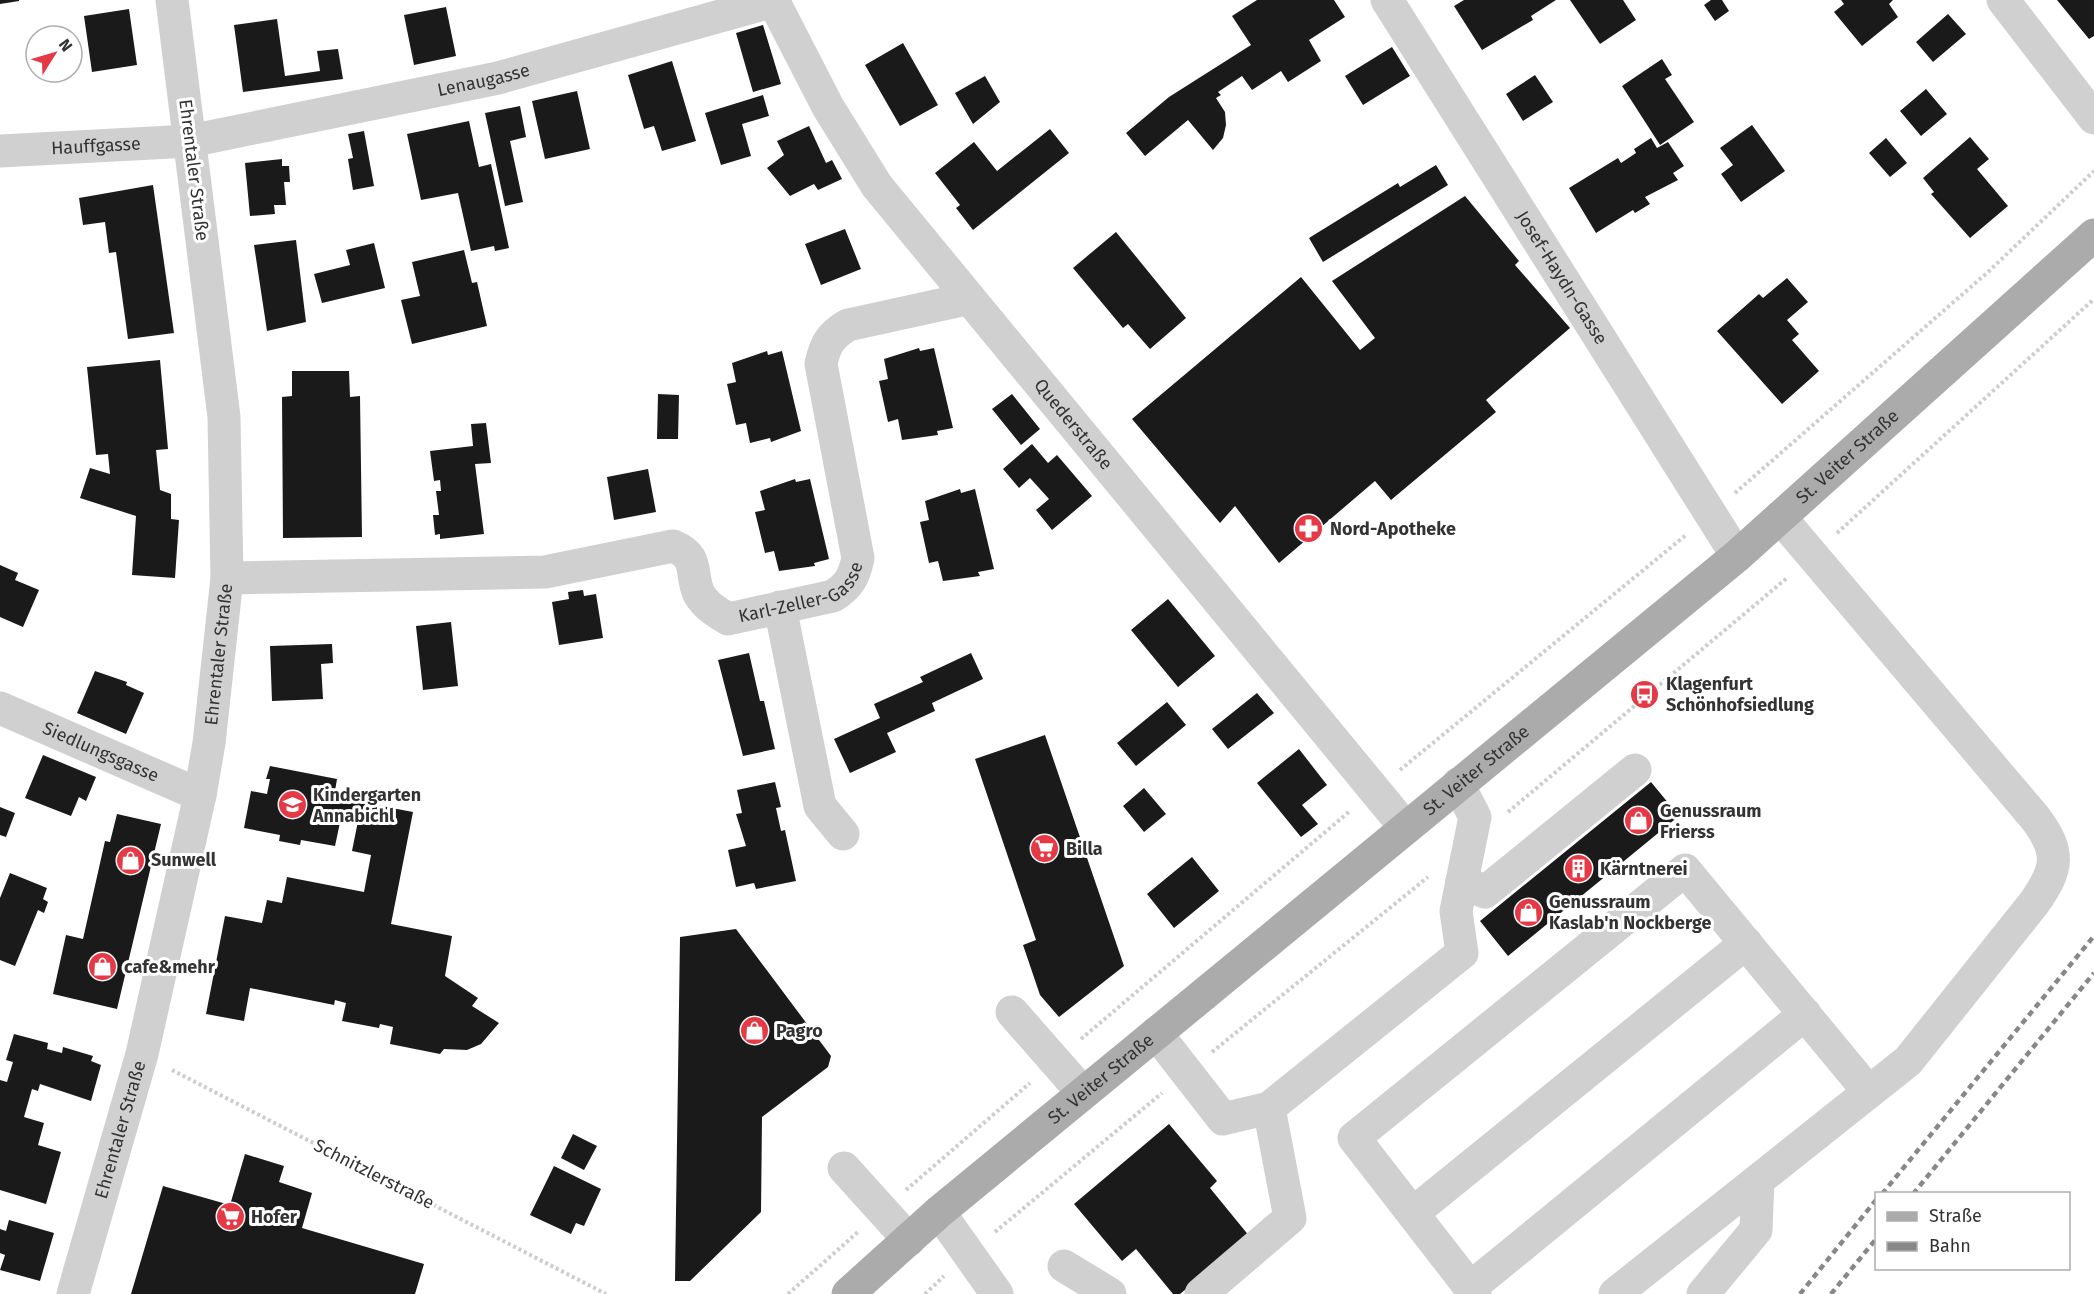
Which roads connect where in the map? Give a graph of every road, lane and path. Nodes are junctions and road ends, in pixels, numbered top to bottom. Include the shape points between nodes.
1 (172, 0) edge
2 (1387, 0) edge
3 (2002, 0) edge
4 (774, 1) edge
5 (2094, 117) edge
6 (190, 141) junction
7 (0, 151) edge
8 (2094, 171) edge
9 (2094, 235) edge
10 (968, 299) junction
11 (2094, 299) edge
12 (1711, 515) junction
13 (1780, 517) junction
14 (1737, 556) junction
15 (1812, 556) junction
16 (227, 578) junction
17 (780, 607) junction
18 (0, 708) edge
19 (1635, 770) dead end
20 (1458, 784) junction
21 (1375, 790) junction
22 (200, 795) junction
23 (1405, 827) junction
24 (843, 834) dead end
25 (1470, 843) junction
26 (1462, 881) junction
27 (1746, 943) junction
28 (1012, 1012) dead end
29 (1805, 1014) junction
30 (1156, 1033) junction
31 (142, 1054) junction
32 (1055, 1061) junction
33 (1187, 1072) junction
34 (1869, 1092) junction
35 (1083, 1094) junction
36 (1269, 1108) junction
37 (844, 1168) dead end
38 (1758, 1181) junction
39 (883, 1210) junction
40 (939, 1212) junction
41 (1413, 1214) junction
42 (909, 1240) junction
43 (969, 1253) junction
44 (1064, 1266) dead end
45 (1473, 1291) edge
46 (73, 1294) edge
47 (606, 1294) edge
48 (788, 1294) edge
49 (848, 1294) edge
50 (925, 1294) edge
51 (997, 1294) edge
52 (1110, 1294) edge
53 (1202, 1294) edge
54 (1615, 1294) edge
55 (1703, 1294) edge

1 - 6 street, Ehrentaler Straße
2 - 12 street, Josef-Haydn-Gasse
3 - 5 street
4 - 6 street, Lenaugasse via 498,78
4 - 10 street, Quederstraße via 828,107 877,186
6 - 7 street, Hauffgasse
6 - 16 street, Ehrentaler Straße via 224,417
8 - 12 path via 1988,272
9 - 13 main road, St. Veiter Straße
10 - 17 street, Karl-Zeller-Gasse via 848,325 825,345 821,364 858,558 854,576 833,596
10 - 21 street, Quederstraße
11 - 15 path
12 - 14 street, Josef-Haydn-Gasse
12 - 21 path
13 - 14 main road, St. Veiter Straße
13 - 15 street
14 - 20 main road, St. Veiter Straße
15 - 25 path
15 - 34 street via 2036,819 2053,850 2049,881 2034,903 1908,1061
16 - 17 street, Karl-Zeller-Gasse via 544,572 673,546 692,560 699,593 712,610 728,619
16 - 22 street, Ehrentaler Straße
17 - 24 street via 820,806
18 - 22 street, Siedlungsgasse
19 - 26 street via 1485,892
20 - 23 main road, St. Veiter Straße
20 - 25 street via 1475,817
21 - 23 street, Quederstraße
21 - 32 path
22 - 31 street, Ehrentaler Straße
23 - 30 main road, St. Veiter Straße
25 - 26 street
25 - 33 path
26 - 36 street via 1456,911 1462,953
27 - 29 street
27 - 41 street
27 - 41 street via 1685,870 1372,1123 1354,1138
28 - 32 street
29 - 34 street
29 - 45 street
30 - 33 street
30 - 35 main road, St. Veiter Straße
31 - 46 street, Ehrentaler Straße
31 - 47 path, Schnitzlerstraße
32 - 35 street
32 - 39 path
33 - 36 street via 1223,1119
33 - 43 path
34 - 38 street
35 - 40 main road, St. Veiter Straße
36 - 53 street via 1290,1218
37 - 39 street
38 - 54 street
38 - 55 street via 1756,1230
39 - 42 street
39 - 48 path
40 - 42 main road, St. Veiter Straße
40 - 43 street
41 - 45 street
42 - 49 main road, St. Veiter Straße
43 - 50 path
43 - 51 street
44 - 52 street

